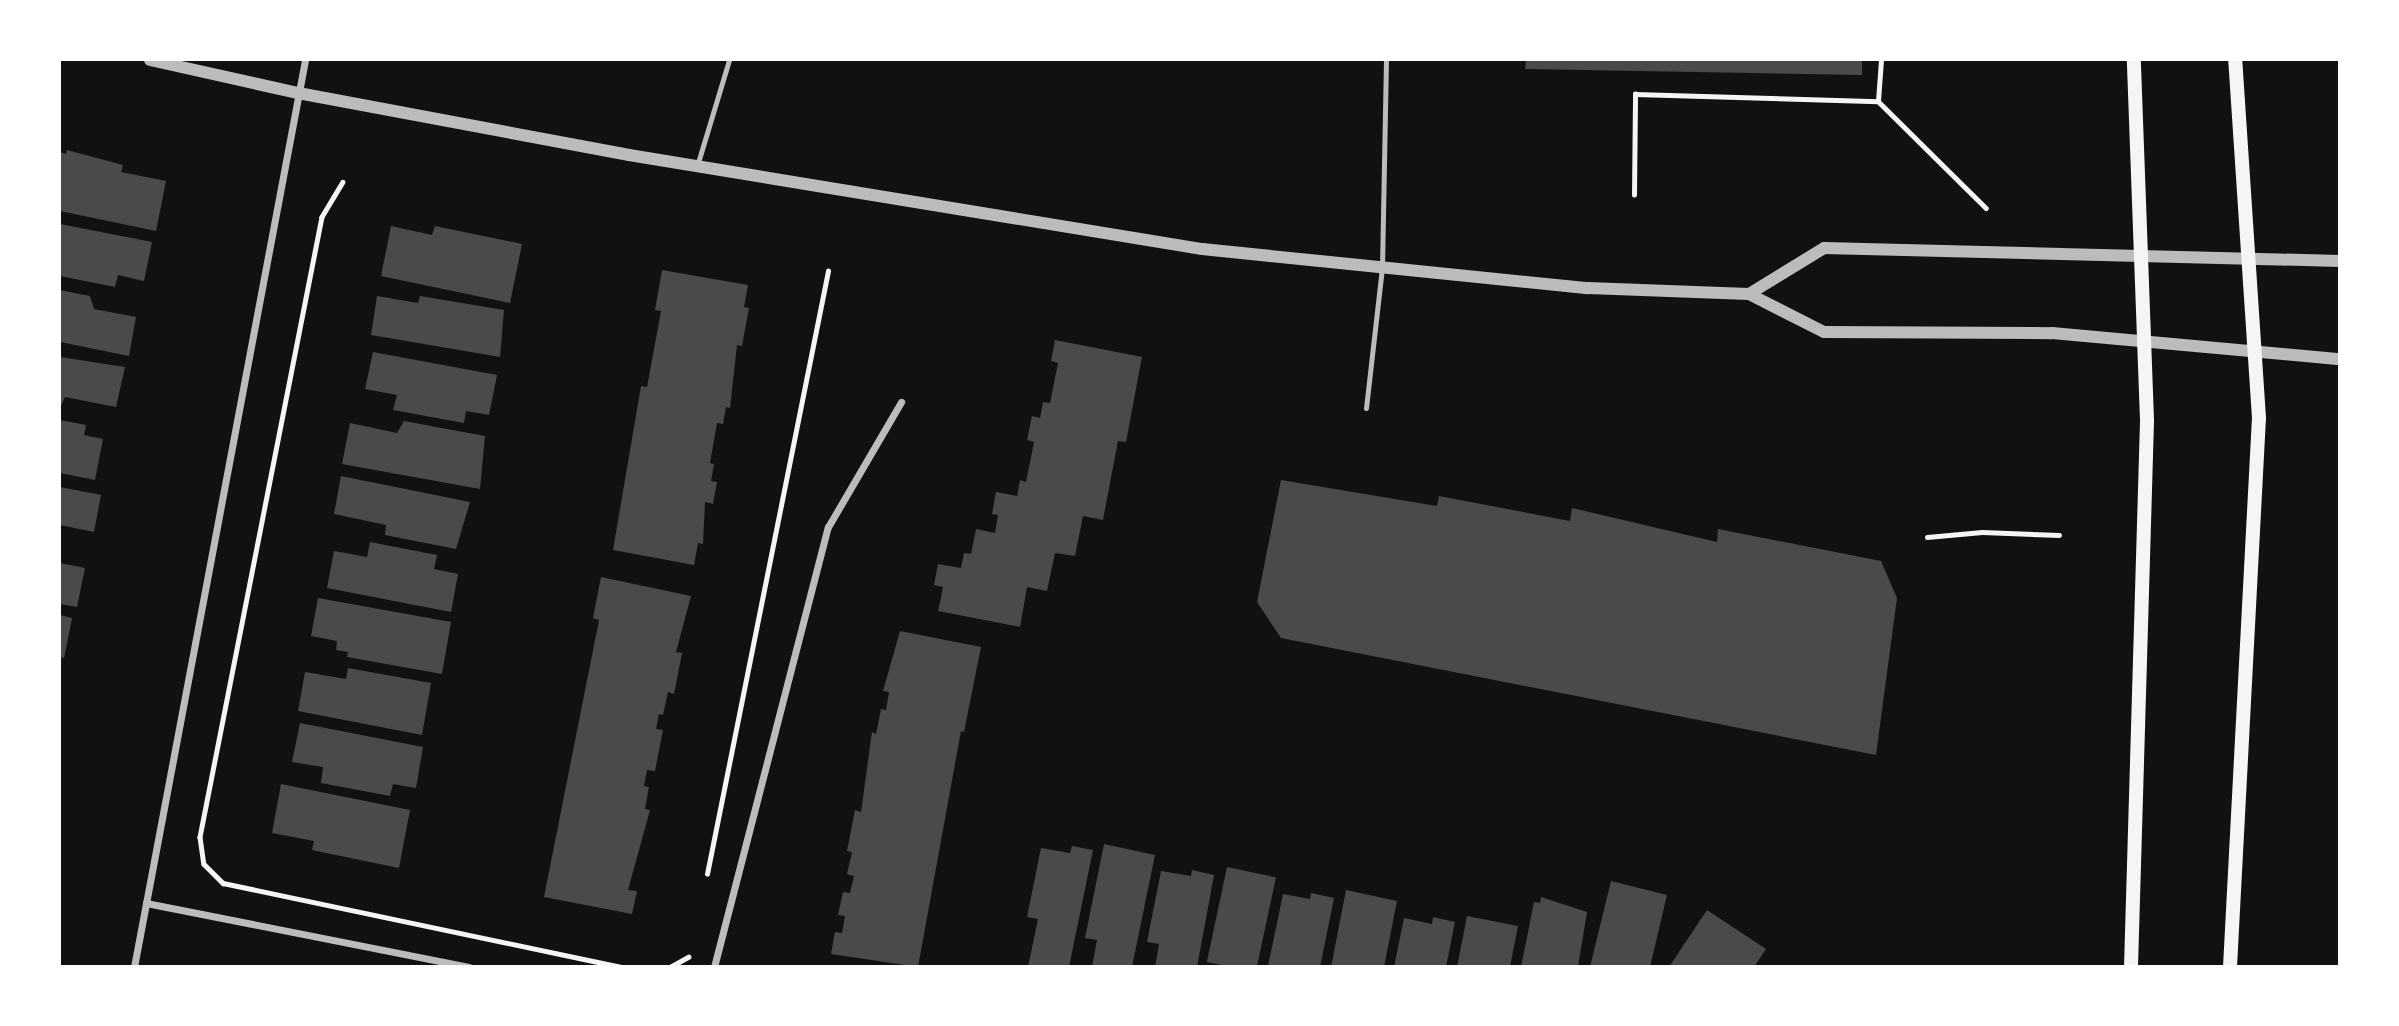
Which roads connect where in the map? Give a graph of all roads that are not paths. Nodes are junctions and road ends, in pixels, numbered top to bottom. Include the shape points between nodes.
1 (150, 60) edge
2 (305, 60) edge
3 (729, 60) edge
4 (1386, 60) edge
5 (2134, 60) edge
6 (2235, 60) edge
7 (298, 93) junction
8 (697, 166) junction
9 (2141, 257) junction
10 (2250, 258) junction
11 (2340, 261) edge
12 (1382, 268) junction
13 (1749, 293) junction
14 (2144, 342) junction
15 (2256, 353) junction
16 (2340, 359) edge
17 (901, 402) dead end
18 (1366, 408) dead end
19 (146, 903) junction
20 (134, 967) edge
21 (469, 967) edge
22 (714, 967) edge
23 (2131, 967) edge
24 (2230, 967) edge

1 - 7 street
2 - 7 street
3 - 8 lane
4 - 12 lane
5 - 9 main road
6 - 10 main road
7 - 8 street
7 - 19 street
8 - 12 street via 1202,249
9 - 10 street
9 - 13 street via 1824,248
9 - 14 main road
10 - 11 street
10 - 15 main road
12 - 13 street via 1588,288
12 - 18 lane
13 - 14 street via 1824,332 2052,333
14 - 15 street
14 - 23 main road via 2147,420
15 - 16 street
15 - 24 main road via 2259,418
17 - 22 street via 828,527
19 - 20 street
19 - 21 street

